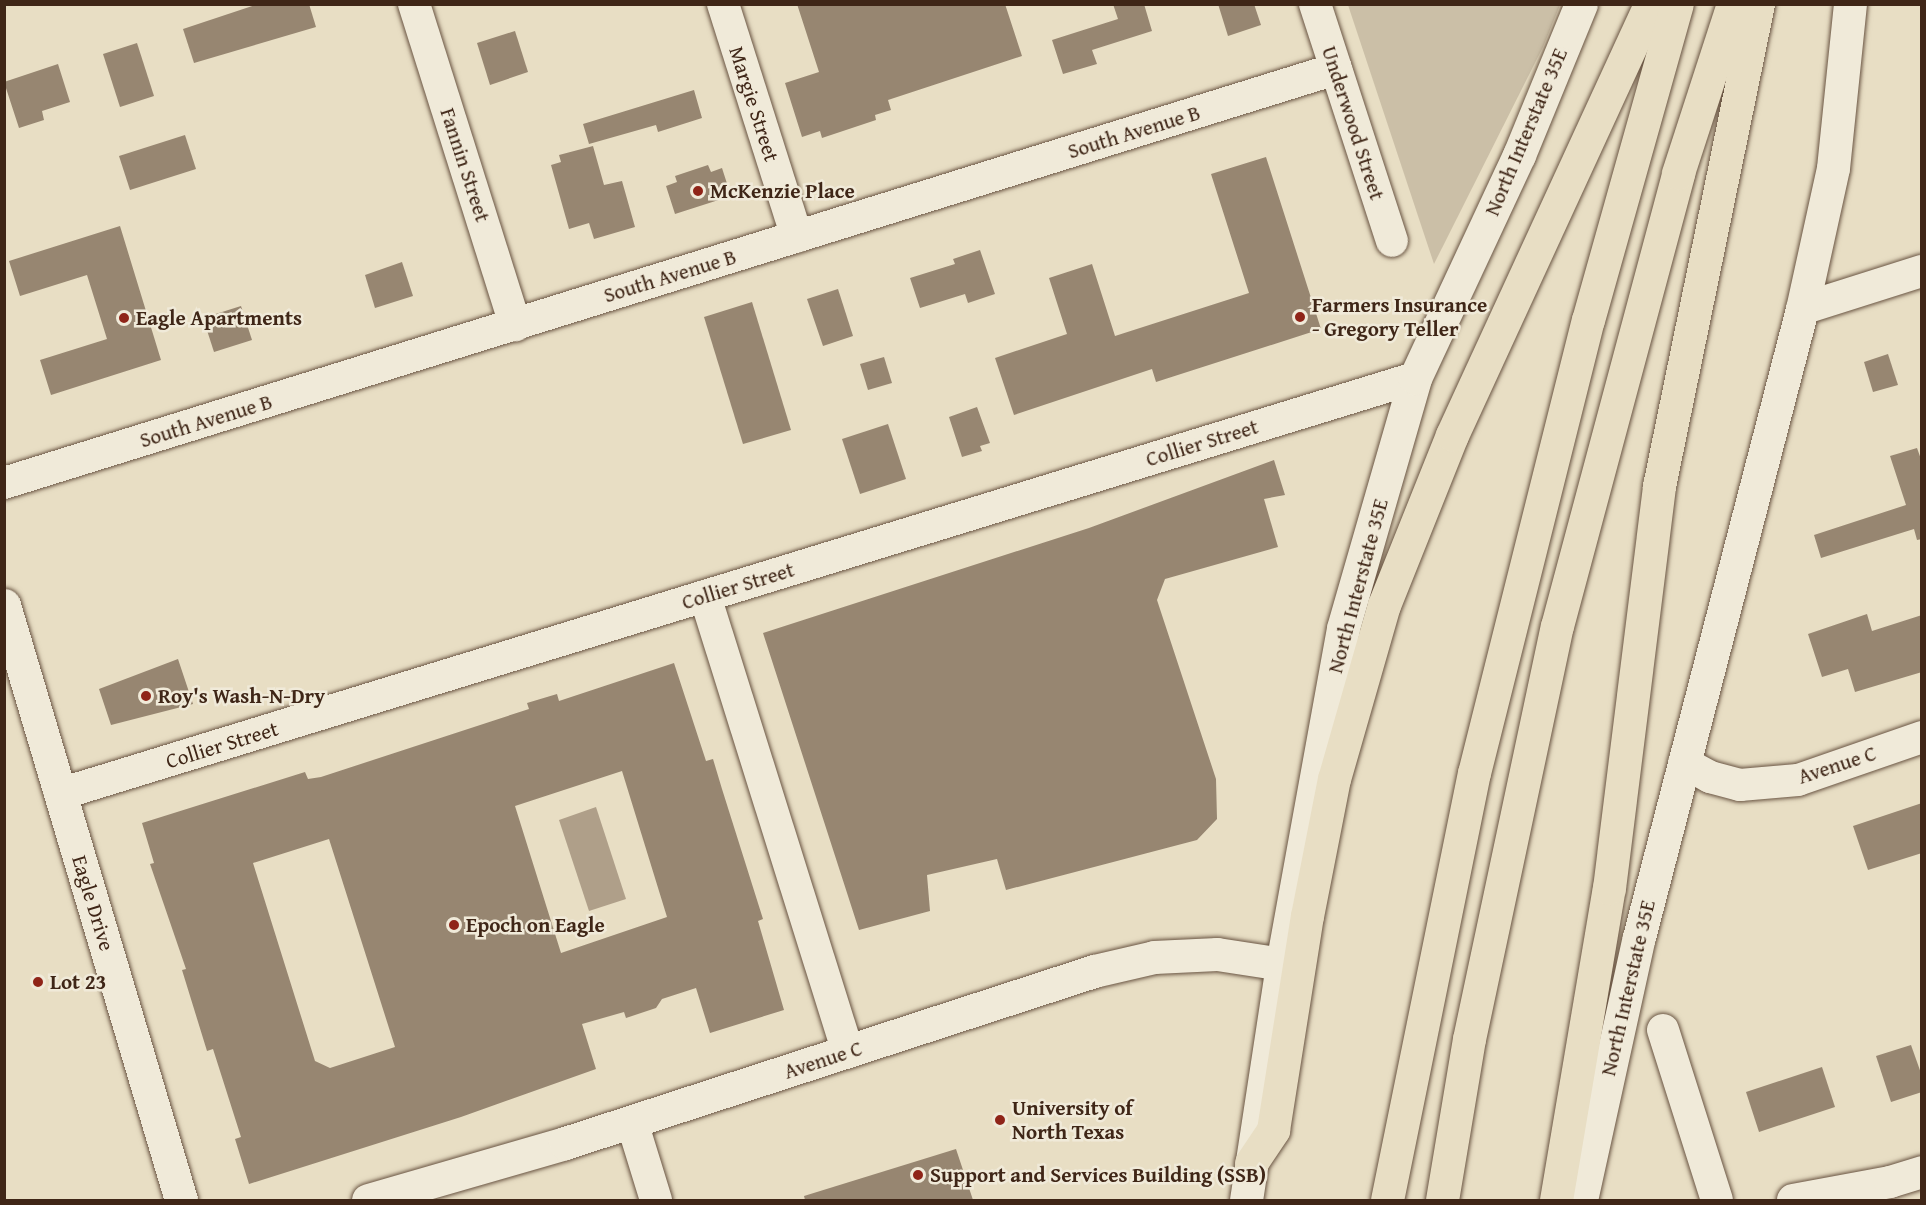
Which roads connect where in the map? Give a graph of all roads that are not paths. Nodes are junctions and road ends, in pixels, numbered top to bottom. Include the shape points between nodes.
1 (414, 4) edge
2 (723, 4) edge
3 (1315, 4) edge
4 (1581, 4) edge
5 (1650, 4) edge
6 (1677, 4) edge
7 (1733, 4) edge
8 (1758, 4) edge
9 (1850, 4) edge
10 (1336, 69) junction
11 (797, 237) junction
12 (1392, 241) dead end
13 (1922, 271) edge
14 (1802, 309) junction
15 (515, 325) junction
16 (1415, 378) junction
17 (4, 483) edge
18 (705, 596) junction
19 (4, 605) edge
20 (1922, 737) edge
21 (1684, 763) junction
22 (60, 794) junction
23 (1282, 964) junction
24 (1663, 1030) dead end
25 (848, 1052) junction
26 (632, 1122) junction
27 (1251, 1163) junction
28 (1922, 1173) edge
29 (181, 1200) edge
30 (368, 1200) edge
31 (656, 1200) edge
32 (1246, 1200) edge
33 (1387, 1200) edge
34 (1442, 1200) edge
35 (1556, 1200) edge
36 (1581, 1200) edge
37 (1716, 1200) edge
38 (1793, 1200) edge

1 - 15 street, Fannin Street
2 - 11 street, Margie Street
3 - 10 street, Underwood Street
4 - 16 main road, North Interstate 35E via 1519,155
5 - 27 highway via 1567,192 1452,435 1384,605 1334,779 1307,916 1273,1130
6 - 33 highway via 1588,320 1494,691 1430,976
7 - 34 highway via 1678,173 1557,626 1469,1039
8 - 35 highway via 1659,486 1610,888
9 - 14 main road, North Interstate 35E via 1833,168
10 - 11 street, South Avenue B
10 - 12 street, Underwood Street
11 - 15 street, South Avenue B
13 - 14 street
14 - 21 main road, North Interstate 35E
15 - 17 street, South Avenue B
16 - 18 street, Collier Street
16 - 23 main road, North Interstate 35E via 1343,628
18 - 22 street, Collier Street
18 - 25 street
19 - 22 main road, Eagle Drive
20 - 21 street, Avenue C via 1798,780 1740,784 1710,777
21 - 36 main road, North Interstate 35E via 1639,937
22 - 29 main road, Eagle Drive
23 - 25 main road, Avenue C via 1217,954 1154,957 1094,971
23 - 27 main road, North Interstate 35E
24 - 37 street
25 - 26 main road, Avenue C
26 - 30 main road, Avenue C
26 - 31 street
27 - 32 main road, North Interstate 35E
28 - 38 street

